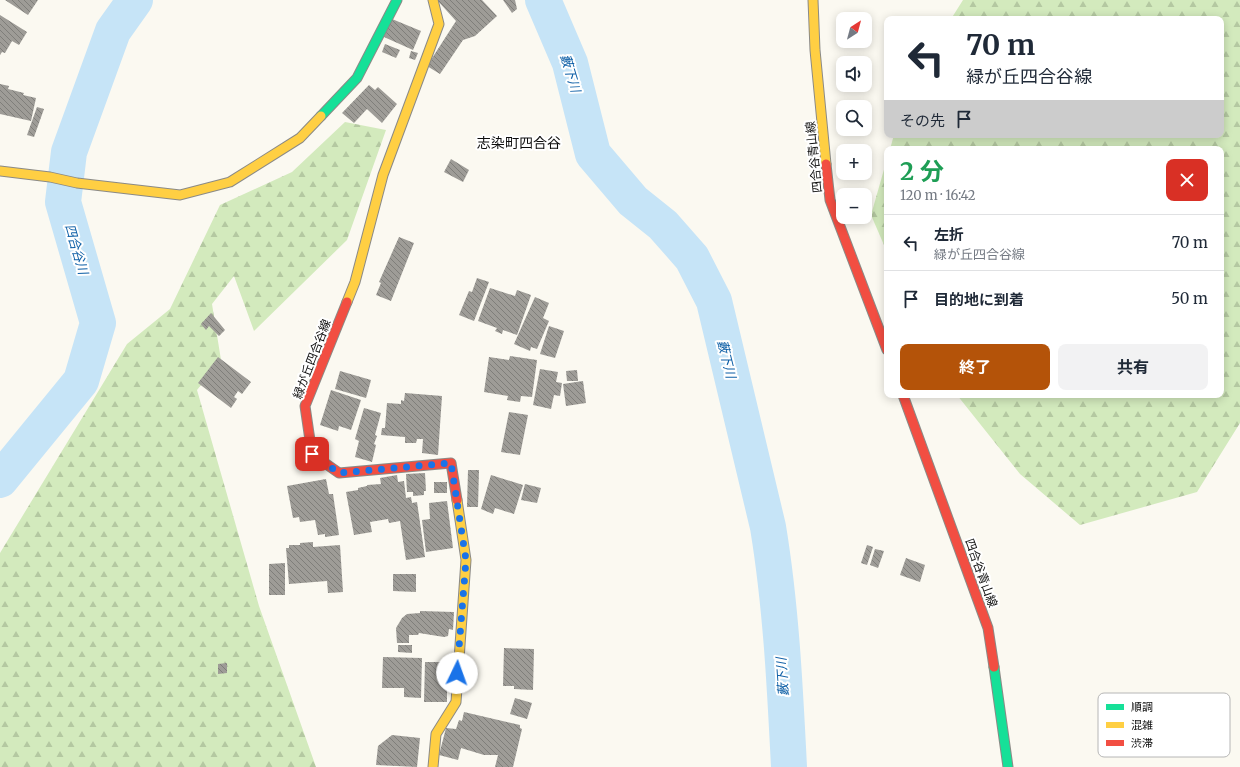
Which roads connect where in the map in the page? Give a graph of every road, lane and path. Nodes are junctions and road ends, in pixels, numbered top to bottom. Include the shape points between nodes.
1 (397, 0) edge
2 (433, 0) edge
3 (813, 0) edge
4 (0, 171) edge
5 (884, 342) edge
6 (904, 398) edge
7 (433, 767) edge
8 (1008, 767) edge

1 - 4 street via 357,78 300,138 230,182 180,195
2 - 7 street, 緑が丘四合谷線 via 439,24 383,175 355,282 305,406 312,454 339,473 451,463 466,560 456,702 436,734
3 - 5 street, 四合谷青山線 via 815,50 830,200
6 - 8 street, 四合谷青山線 via 988,628

